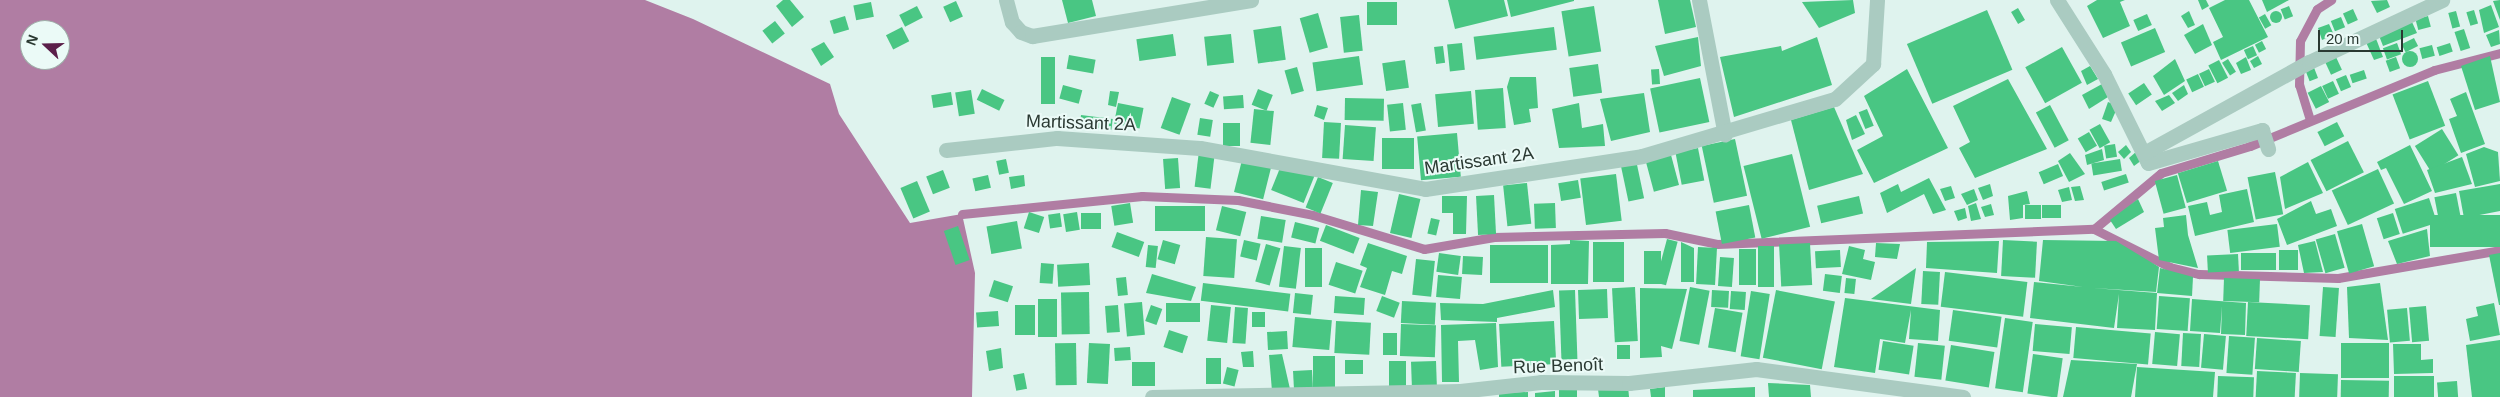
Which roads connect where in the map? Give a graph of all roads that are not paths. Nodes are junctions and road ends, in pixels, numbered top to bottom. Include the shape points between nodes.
1 (1006, 0) edge
2 (1251, 0) edge
3 (1699, 0) edge
4 (1877, 0) edge
5 (2057, 0) edge
6 (2442, 0) edge
7 (1725, 135) junction
8 (2268, 149) dead end
9 (946, 150) dead end
10 (2144, 153) junction
11 (1152, 397) edge
12 (1963, 397) edge

1 - 2 street via 1012,22 1021,32 1032,36
3 - 7 street
4 - 7 street, Martissant 2A via 1873,64 1835,99
5 - 10 street via 2104,74
6 - 10 street via 2309,62
7 - 9 street, Martissant 2A via 1642,156 1425,189 1200,148 1057,138
8 - 10 street via 2262,130 2148,163
11 - 12 street, Rue Benoît via 1460,391 1541,382 1629,383 1756,369

